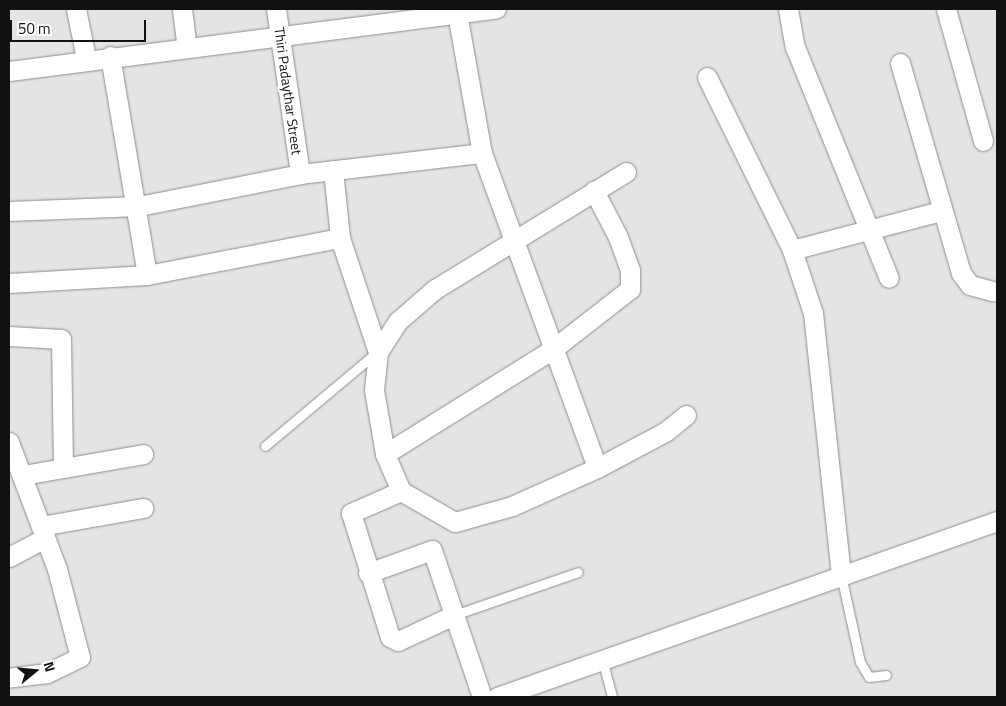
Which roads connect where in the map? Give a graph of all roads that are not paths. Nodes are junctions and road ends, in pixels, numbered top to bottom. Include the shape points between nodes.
1 (76, 9) edge
2 (182, 9) edge
3 (276, 9) edge
4 (496, 9) edge
5 (788, 9) edge
6 (946, 9) edge
7 (457, 13) junction
8 (402, 14) edge
9 (280, 36) junction
10 (187, 47) junction
11 (110, 56) junction
12 (86, 58) junction
13 (900, 63) dead end
14 (9, 71) edge
15 (707, 77) dead end
16 (983, 141) dead end
17 (482, 154) junction
18 (333, 170) junction
19 (626, 172) dead end
20 (300, 174) junction
21 (594, 191) junction
22 (139, 206) junction
23 (9, 210) edge
24 (941, 211) junction
25 (869, 229) junction
26 (340, 238) junction
27 (515, 240) junction
28 (792, 250) junction
29 (147, 275) junction
30 (889, 278) dead end
31 (9, 283) edge
32 (993, 291) dead end
33 (9, 336) edge
34 (553, 350) junction
35 (378, 352) junction
36 (686, 415) dead end
37 (9, 442) edge
38 (265, 446) dead end
39 (143, 454) dead end
40 (385, 454) junction
41 (63, 468) junction
42 (597, 468) junction
43 (23, 475) junction
44 (401, 491) junction
45 (143, 508) dead end
46 (997, 521) edge
47 (43, 532) junction
48 (9, 557) edge
49 (578, 572) dead end
50 (368, 573) junction
51 (841, 574) junction
52 (454, 615) junction
53 (602, 657) junction
54 (886, 676) dead end
55 (9, 678) edge
56 (482, 697) edge
57 (497, 697) edge
58 (612, 697) edge

1 - 12 street
2 - 10 street
3 - 9 street, Thiri Padaythar Street
4 - 7 street
5 - 25 street via 794,47
6 - 16 street
7 - 8 street
7 - 17 street
8 - 9 street
9 - 10 street
9 - 20 street, Thiri Padaythar Street
10 - 11 street
11 - 12 street
11 - 22 street
12 - 14 street
13 - 24 street
15 - 28 street
17 - 18 street
17 - 27 street
18 - 20 street
18 - 26 street
19 - 21 street
20 - 22 street
21 - 27 street
21 - 34 street via 617,235 630,270 630,289
22 - 23 street
22 - 29 street
24 - 25 street
24 - 32 street via 960,273 970,285
25 - 28 street
25 - 30 street
26 - 29 street
26 - 35 street
27 - 34 street
27 - 35 street via 436,289 398,321
28 - 51 street via 813,313
29 - 31 street
33 - 41 street via 62,339
34 - 40 street
34 - 42 street
35 - 38 lane
35 - 40 street via 374,390
36 - 42 street via 665,432
37 - 43 street
39 - 41 street
40 - 44 street
41 - 43 street
42 - 44 street via 512,506 455,522
43 - 47 street
44 - 50 street via 351,513
45 - 47 street
46 - 51 street
47 - 48 street
47 - 55 street via 80,657 47,673
49 - 52 lane
50 - 52 street via 432,550
50 - 52 street via 392,641
51 - 53 street
51 - 54 lane via 860,662 869,677
52 - 56 street
53 - 57 street
53 - 58 lane

